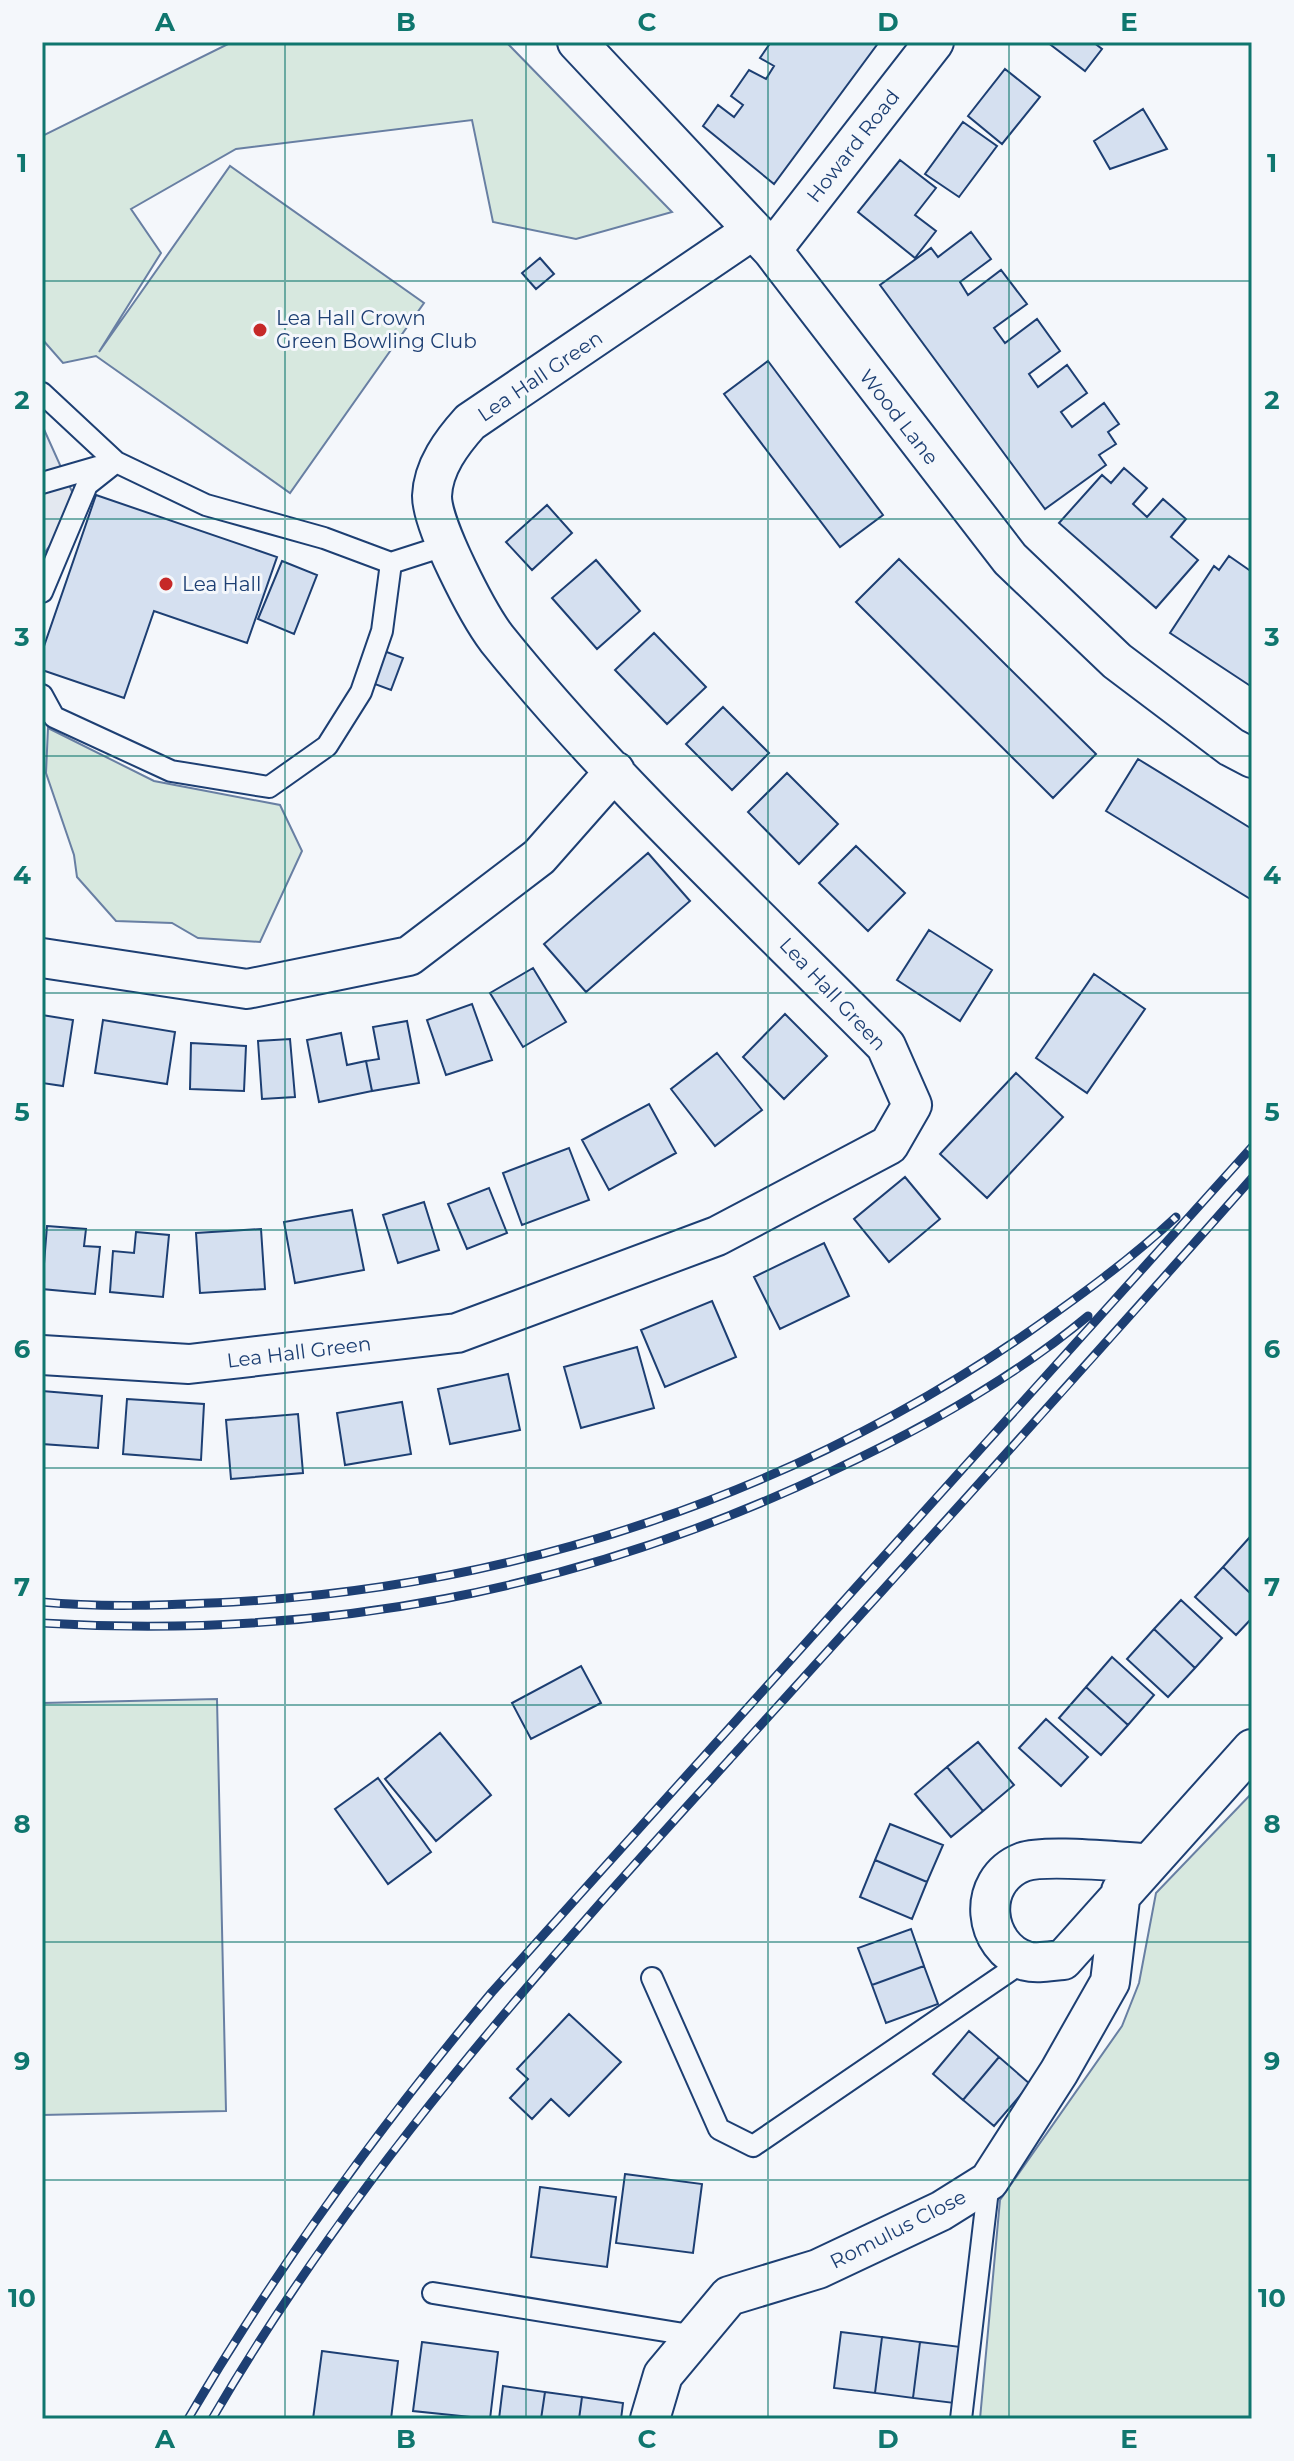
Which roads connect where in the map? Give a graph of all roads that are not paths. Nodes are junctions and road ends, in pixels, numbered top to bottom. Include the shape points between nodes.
1 (577, 42) edge
2 (934, 42) edge
3 (762, 240) junction
4 (42, 393) edge
5 (116, 462) junction
6 (42, 483) edge
7 (447, 545) junction
8 (391, 563) junction
9 (42, 592) edge
10 (42, 695) edge
11 (1252, 758) edge
12 (615, 771) junction
13 (42, 958) edge
14 (42, 1355) edge
15 (1252, 1749) edge
16 (1134, 1877) junction
17 (1024, 1961) junction
18 (652, 1978) dead end
19 (989, 2181) junction
20 (433, 2293) dead end
21 (696, 2336) junction
22 (650, 2419) edge
23 (961, 2419) edge

1 - 3 street, Wood Lane
2 - 3 street, Howard Road
3 - 7 street, Lea Hall Green via 470,422 446,449 432,497
3 - 11 street, Wood Lane via 1010,559 1117,661
4 - 5 lane
5 - 6 lane
5 - 8 lane via 206,505
5 - 9 lane via 87,485
7 - 8 lane
7 - 12 street, Lea Hall Green via 470,598 496,637
8 - 10 lane via 382,631 361,692 327,746 269,787 171,771 54,717
12 - 13 street via 539,857 409,956 247,989
12 - 14 street, Lea Hall Green via 886,1046 912,1105 889,1145 717,1236 457,1333 189,1364
15 - 16 street
16 - 17 street via 1063,1960
16 - 17 street via 1023,1862 995,1881 987,1904 1001,1944
16 - 19 street, Romulus Close via 1110,1982
17 - 18 lane via 753,2146 719,2129
19 - 21 street, Romulus Close via 941,2211 818,2269 729,2296
19 - 23 lane
20 - 21 lane
21 - 22 street, Romulus Close via 663,2375

